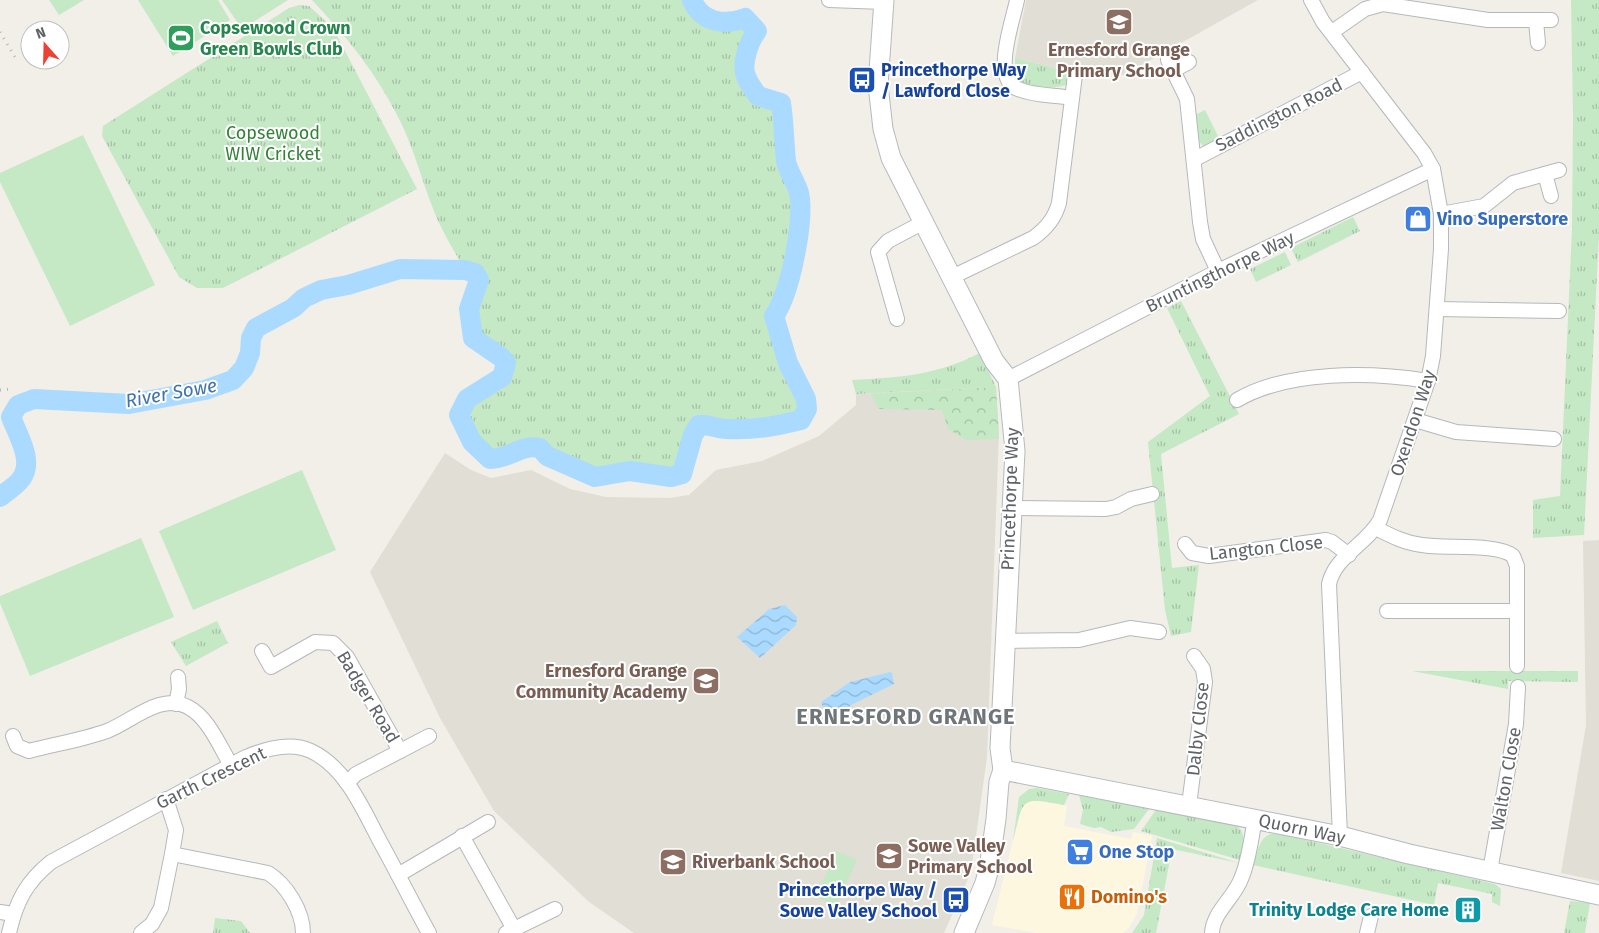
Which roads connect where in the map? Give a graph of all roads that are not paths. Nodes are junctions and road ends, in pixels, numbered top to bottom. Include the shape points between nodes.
1 (829, 0) edge
2 (1017, 0) edge
3 (1311, 0) edge
4 (884, 1) edge
5 (1551, 20) dead end
6 (1536, 21) junction
7 (1332, 32) junction
8 (1538, 43) dead end
9 (1189, 62) dead end
10 (1362, 72) junction
11 (1075, 75) dead end
12 (1071, 98) junction
13 (1195, 159) junction
14 (1433, 169) junction
15 (1559, 170) dead end
16 (1545, 174) junction
17 (1551, 196) dead end
18 (1441, 214) junction
19 (922, 223) junction
20 (1218, 271) junction
21 (952, 277) junction
22 (1437, 309) junction
23 (1559, 311) dead end
24 (898, 322) dead end
25 (1008, 379) junction
26 (1428, 381) junction
27 (1237, 400) dead end
28 (1415, 420) junction
29 (1554, 438) dead end
30 (1152, 494) dead end
31 (1010, 508) junction
32 (1376, 528) junction
33 (1185, 544) dead end
34 (1349, 555) junction
35 (1517, 610) junction
36 (1387, 611) dead end
37 (1159, 632) dead end
38 (1004, 641) junction
39 (262, 651) dead end
40 (1194, 656) dead end
41 (1517, 666) dead end
42 (178, 677) dead end
43 (1518, 687) dead end
44 (176, 704) junction
45 (13, 736) dead end
46 (429, 736) dead end
47 (400, 751) junction
48 (232, 765) junction
49 (1003, 770) junction
50 (347, 783) junction
51 (166, 799) junction
52 (1189, 805) junction
53 (1255, 819) junction
54 (488, 822) dead end
55 (462, 836) junction
56 (1340, 836) junction
57 (172, 854) junction
58 (1490, 871) junction
59 (398, 875) junction
60 (1599, 894) edge
61 (555, 909) dead end
62 (7, 913) edge
63 (1371, 916) dead end
64 (510, 931) edge
65 (9, 933) edge
66 (141, 933) edge
67 (303, 933) edge
68 (429, 933) edge
69 (964, 933) edge
70 (1212, 933) edge
71 (1367, 933) edge

1 - 4 street
2 - 12 street via 1004,62 1006,77 1018,90
3 - 7 street, Oxendon Way
4 - 19 street via 878,86 883,129 891,158
5 - 6 street
6 - 7 street via 1479,19 1383,4 1365,9
6 - 8 street
7 - 10 street, Oxendon Way
9 - 13 street via 1171,65 1187,99
10 - 13 street, Saddington Road
10 - 14 street, Oxendon Way
11 - 12 street
12 - 21 street via 1059,203 1053,218 1043,231 1032,238
13 - 20 street via 1203,239
14 - 18 street, Oxendon Way
14 - 20 street, Bruntingthorpe Way
15 - 16 street
16 - 17 street
16 - 18 street via 1510,184 1484,206
18 - 22 street, Oxendon Way
19 - 21 street
19 - 24 street via 888,241 878,252
20 - 25 street, Bruntingthorpe Way
21 - 25 street via 994,361
22 - 23 street
22 - 26 street, Oxendon Way
25 - 31 street, Princethorpe Way via 1015,451
26 - 27 street via 1382,375 1343,376 1268,386
26 - 28 street, Oxendon Way
28 - 29 street via 1456,432
28 - 32 street, Oxendon Way
30 - 31 street via 1106,509
31 - 38 street, Princethorpe Way
32 - 34 street, Oxendon Way
32 - 35 street via 1400,540 1424,546 1505,550 1513,556 1516,564
33 - 34 street, Langton Close via 1192,552 1209,556 1326,540
34 - 56 street, Oxendon Way via 1334,572 1328,592
35 - 36 street
35 - 41 street
37 - 38 street via 1130,628 1072,640
38 - 49 street, Princethorpe Way via 1000,748
39 - 47 street, Badger Road via 271,667 315,642 333,643 347,657
40 - 52 street, Dalby Close via 1203,670 1205,682
42 - 44 street
43 - 58 street, Walton Close via 1516,724
44 - 45 street via 154,707 108,731 29,751 17,746
44 - 48 street via 197,713
46 - 47 street, Badger Road
47 - 50 street, Badger Road via 356,774
48 - 50 street, Garth Crescent via 263,750 300,748 319,755
48 - 51 street, Garth Crescent
49 - 52 street, Quorn Way
49 - 69 street, Princethorpe Way via 989,868
50 - 59 street, Garth Crescent
51 - 57 street via 176,830
51 - 62 street, Garth Crescent via 51,862 25,887
52 - 53 street, Quorn Way
53 - 56 street, Quorn Way
53 - 70 street via 1242,877 1218,914
54 - 55 street
55 - 59 street
55 - 64 street
56 - 58 street, Quorn Way
57 - 66 street via 161,908 152,924
57 - 67 street via 268,873 280,882 291,898
58 - 60 street, Quorn Way
59 - 68 street, Garth Crescent
61 - 64 street
62 - 65 street, Garth Crescent
63 - 71 street

